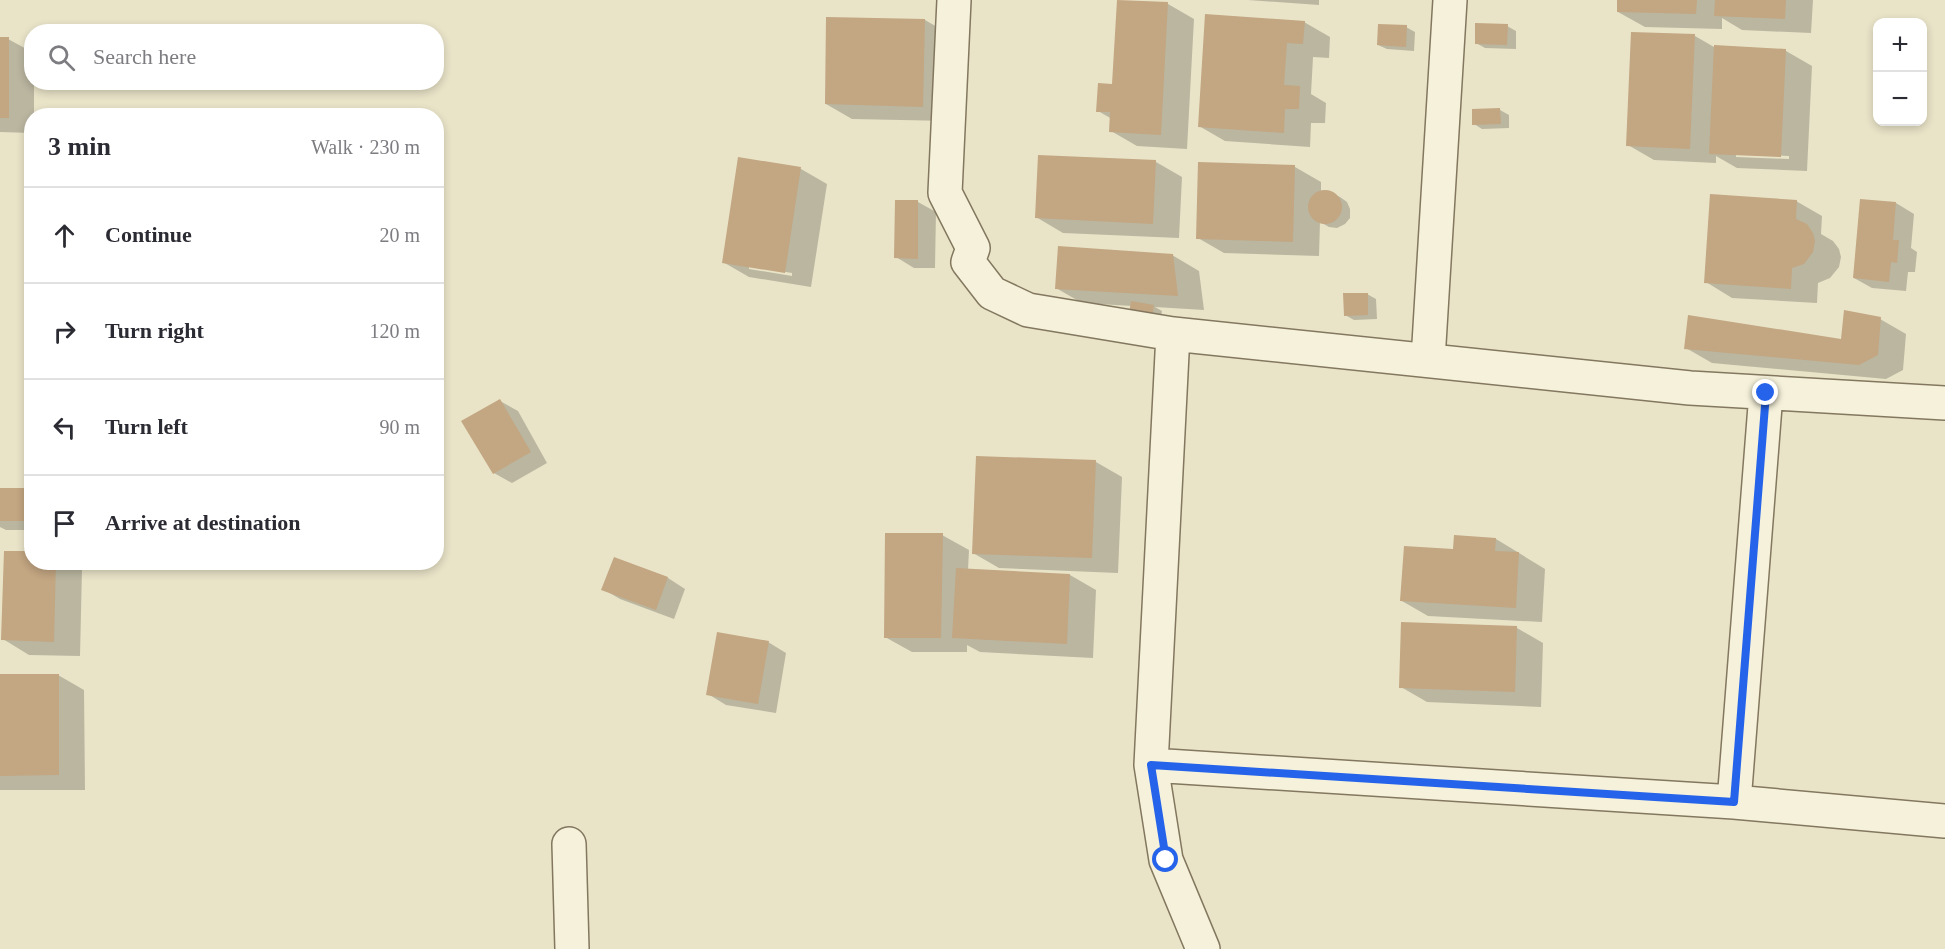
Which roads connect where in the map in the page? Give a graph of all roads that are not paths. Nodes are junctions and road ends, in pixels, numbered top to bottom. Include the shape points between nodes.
1 (954, 0) edge
2 (1450, 0) edge
3 (1173, 334) junction
4 (1428, 360) junction
5 (1766, 393) junction
6 (1945, 403) edge
7 (1151, 765) junction
8 (1734, 802) junction
9 (1945, 821) edge
10 (569, 844) dead end
11 (572, 949) edge
12 (1203, 949) edge

1 - 3 street via 945,193 973,248 968,262 992,293 1028,310
2 - 4 street
3 - 4 street
3 - 7 street
4 - 5 street
5 - 6 street
5 - 8 street
7 - 8 street
7 - 12 street via 1166,860
8 - 9 street
10 - 11 street

